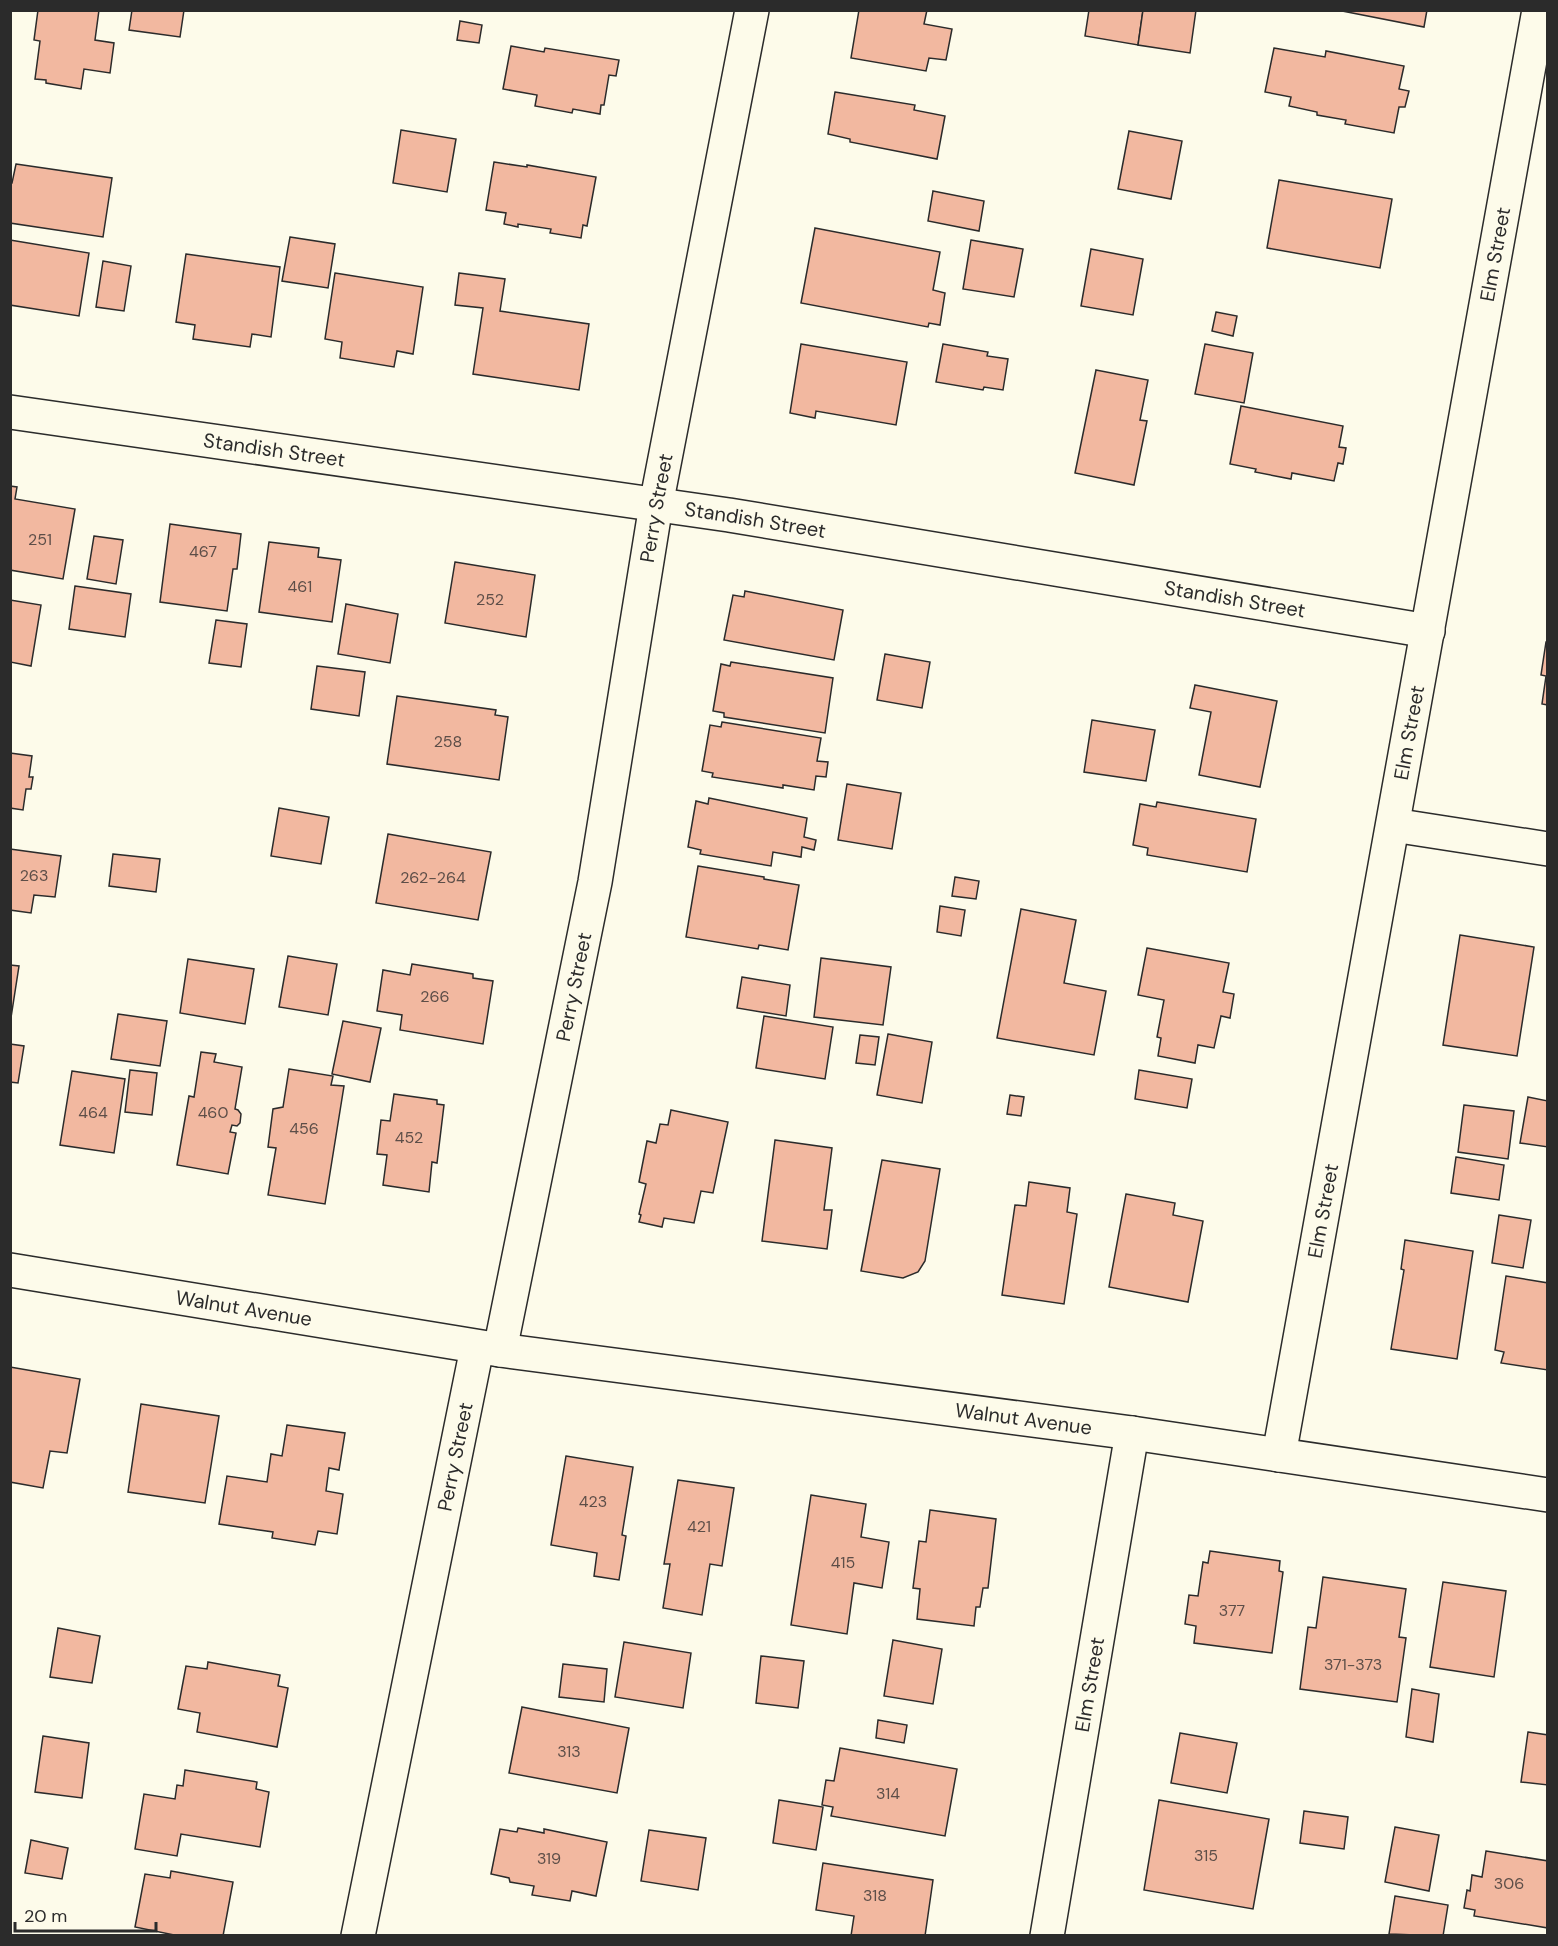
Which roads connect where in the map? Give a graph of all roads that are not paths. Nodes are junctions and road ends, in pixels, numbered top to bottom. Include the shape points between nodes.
1 (752, 10) edge
2 (1539, 10) edge
3 (10, 412) edge
4 (656, 504) junction
5 (1428, 632) junction
6 (1393, 825) junction
7 (1548, 849) edge
8 (10, 1270) edge
9 (489, 1349) junction
10 (1132, 1433) junction
11 (1279, 1455) junction
12 (1548, 1495) edge
13 (358, 1935) edge
14 (1047, 1935) edge

1 - 4 street, Perry Street
2 - 5 street, Elm Street
3 - 4 street, Standish Street
4 - 5 street, Standish Street
4 - 9 street, Perry Street via 595,882
5 - 6 street, Elm Street
6 - 7 street
6 - 11 street, Elm Street
8 - 9 street, Walnut Avenue
9 - 10 street, Walnut Avenue
9 - 13 street, Perry Street
10 - 11 street, Walnut Avenue
10 - 14 street, Elm Street
11 - 12 street, Walnut Avenue

